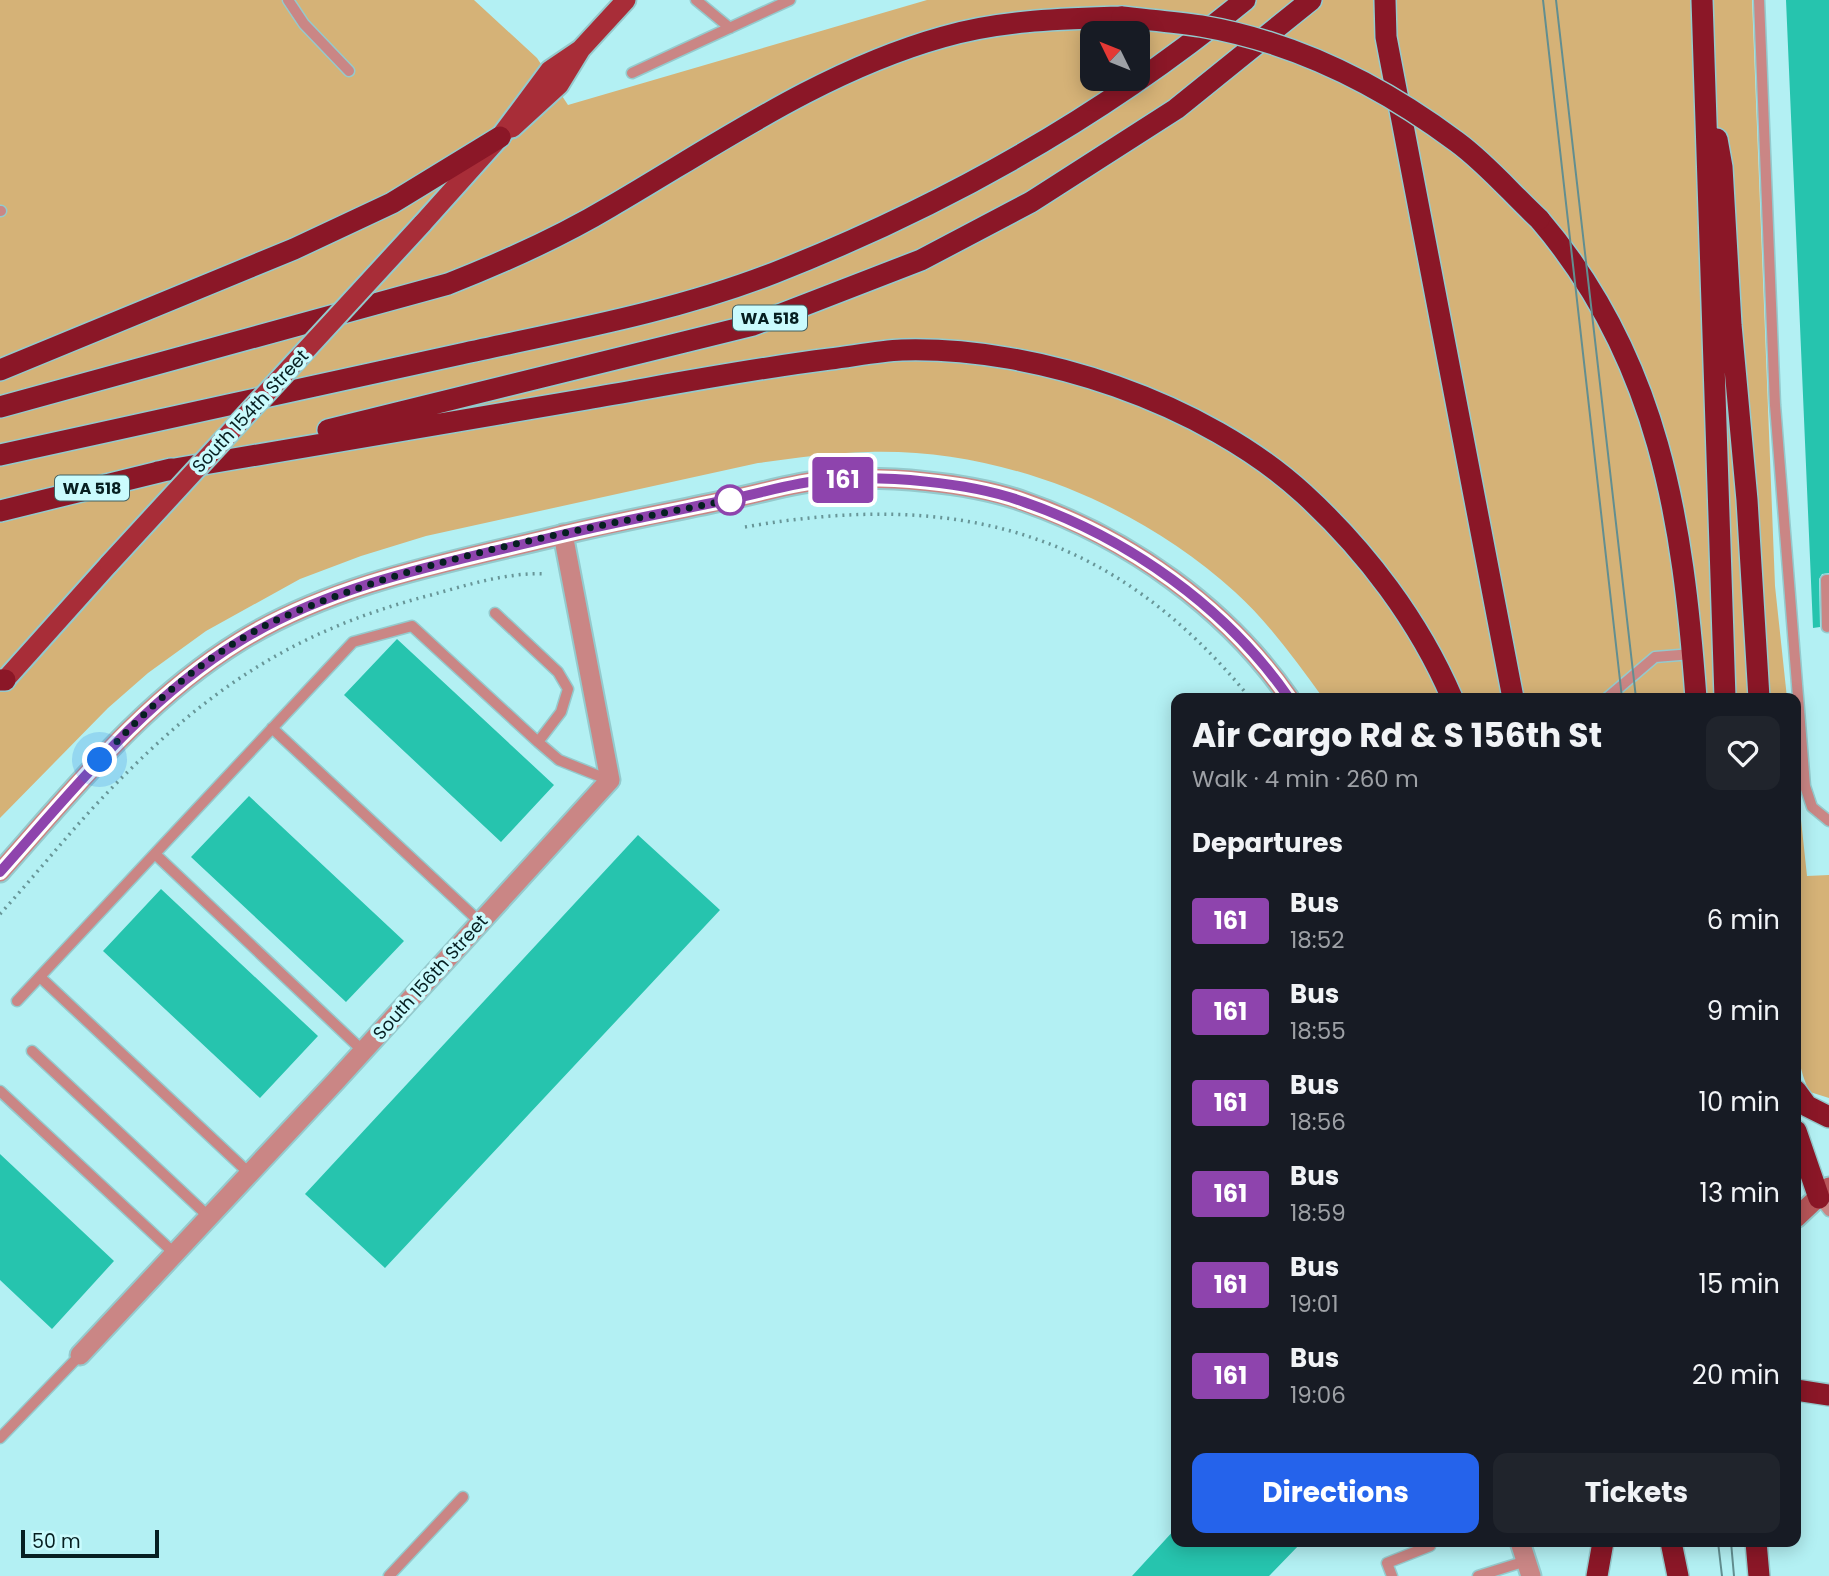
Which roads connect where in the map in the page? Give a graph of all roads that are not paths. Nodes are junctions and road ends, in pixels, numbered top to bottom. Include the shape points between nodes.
1 (288, 0) edge
2 (626, 0) edge
3 (696, 0) edge
4 (790, 0) edge
5 (1245, 0) edge
6 (1311, 0) edge
7 (1385, 0) edge
8 (1702, 0) edge
9 (1759, 0) edge
10 (730, 28) junction
11 (1704, 67) junction
12 (349, 71) dead end
13 (632, 73) dead end
14 (500, 137) junction
15 (0, 370) edge
16 (0, 407) edge
17 (0, 455) edge
18 (157, 472) junction
19 (0, 511) edge
20 (563, 534) junction
21 (1827, 580) edge
22 (495, 613) dead end
23 (1827, 620) edge
24 (1693, 654) junction
25 (2, 682) edge
26 (1285, 693) edge
27 (1450, 693) edge
28 (1512, 693) edge
29 (1613, 693) edge
30 (1696, 693) edge
31 (1726, 693) edge
32 (1759, 693) edge
33 (1797, 693) edge
34 (272, 728) junction
35 (1801, 737) edge
36 (538, 742) junction
37 (610, 780) junction
38 (1829, 821) edge
39 (155, 853) junction
40 (0, 872) edge
41 (480, 922) junction
42 (40, 976) junction
43 (17, 1001) dead end
44 (33, 1051) dead end
45 (363, 1051) junction
46 (0, 1091) edge
47 (1801, 1098) edge
48 (1829, 1117) edge
49 (1801, 1142) edge
50 (249, 1173) junction
51 (1826, 1199) edge
52 (1801, 1215) edge
53 (208, 1216) junction
54 (174, 1253) junction
55 (80, 1355) joint
56 (1801, 1390) edge
57 (1829, 1395) edge
58 (0, 1438) edge
59 (463, 1497) dead end
60 (1427, 1547) edge
61 (1602, 1547) edge
62 (1672, 1547) edge
63 (1756, 1547) edge
64 (1526, 1560) edge
65 (389, 1576) edge
66 (1392, 1576) edge
67 (1478, 1576) edge
68 (1597, 1576) edge
69 (1678, 1576) edge
70 (1759, 1576) edge

1 - 12 lane via 304,24
2 - 14 main road, South 154th Street via 580,49 550,70
3 - 10 lane
4 - 10 lane
5 - 17 highway, WA 518 via 1191,44 1062,131 927,207 772,274 643,315
6 - 18 highway, WA 518 via 1176,109 1031,202 921,260 753,325
7 - 28 highway via 1386,37
8 - 11 highway
9 - 33 lane via 1774,405
10 - 13 lane
11 - 31 highway
11 - 32 highway via 1722,167
14 - 15 highway via 392,203 294,249
14 - 25 main road, South 154th Street, bridge
16 - 24 highway, bridge via 448,284 504,263 609,208 748,122 868,62 943,37 996,25 1122,17 1203,26 1298,51 1400,104 1459,143 1571,256 1613,329 1646,402 1679,533
18 - 19 highway, WA 518
18 - 27 highway via 793,363 902,350 975,353 1053,367 1146,396 1234,443 1303,493 1359,553 1405,609
20 - 26 street via 823,480 900,479 1023,501 1121,545 1173,580 1226,625
20 - 37 street
20 - 40 street via 406,572 287,615 240,641 133,723
21 - 23 lane
22 - 36 lane via 558,672 568,689 561,712
24 - 29 lane via 1655,657
24 - 30 highway
34 - 36 lane via 353,642 412,626
34 - 39 lane
34 - 41 lane
35 - 38 lane via 1805,786 1812,807
36 - 37 lane via 559,760
37 - 41 street, South 156th Street
39 - 42 lane
39 - 45 lane
41 - 45 street, South 156th Street
42 - 43 lane
42 - 50 lane
44 - 53 lane
45 - 50 street, South 156th Street
46 - 54 lane
47 - 48 highway
49 - 51 highway
50 - 53 street, South 156th Street
51 - 52 main road
53 - 54 street, South 156th Street
54 - 55 street, South 156th Street
55 - 58 lane
56 - 57 highway
59 - 65 lane
60 - 66 lane via 1387,1563
61 - 68 highway
62 - 69 highway
63 - 70 highway
64 - 67 lane

